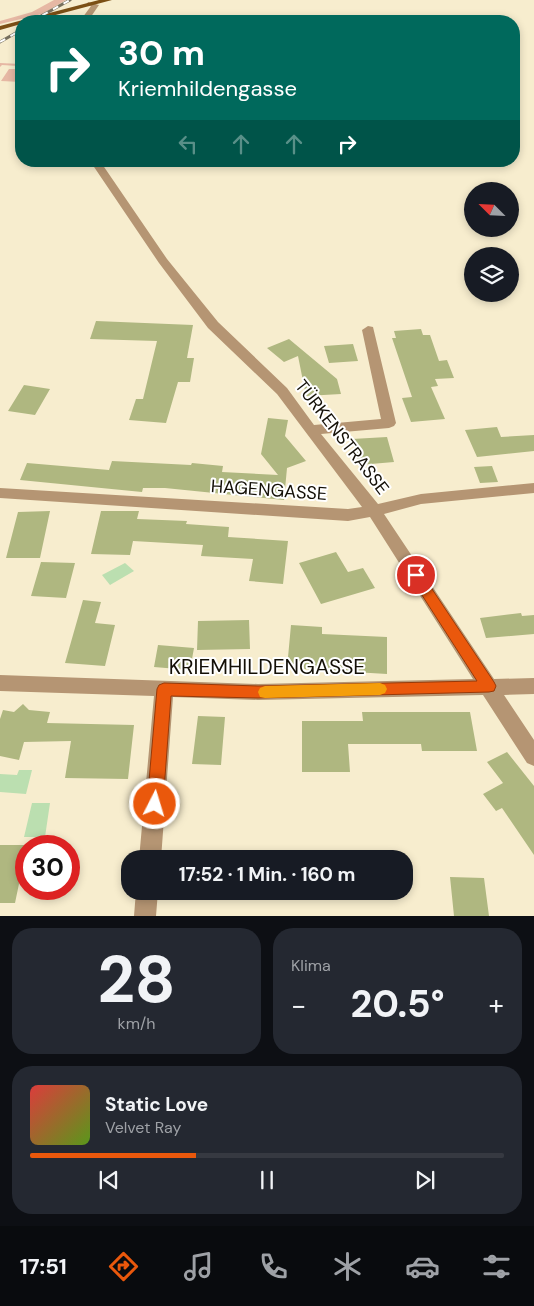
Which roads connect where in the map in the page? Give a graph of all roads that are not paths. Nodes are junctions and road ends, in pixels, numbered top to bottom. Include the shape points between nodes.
1 (108, 0) edge
2 (91, 4) junction
3 (48, 15) edge
4 (89, 15) edge
5 (15, 24) edge
6 (0, 28) edge
7 (99, 167) edge
8 (368, 330) dead end
9 (310, 430) junction
10 (534, 488) edge
11 (1, 495) edge
12 (374, 511) junction
13 (0, 683) edge
14 (489, 686) junction
15 (534, 686) edge
16 (164, 689) junction
17 (534, 757) edge
18 (151, 850) edge
19 (146, 900) edge
20 (145, 916) edge

1 - 2 main road
2 - 3 main road
2 - 4 street via 95,6
5 - 6 main road
7 - 9 street, TÜRKENSTRASSE via 163,261 213,326 282,391
8 - 9 street via 389,423
9 - 12 street, TÜRKENSTRASSE
10 - 12 street, HAGENGASSE via 421,499
11 - 12 street, HAGENGASSE via 348,515
12 - 14 street, TÜRKENSTRASSE
13 - 16 street, KRIEMHILDENGASSE
14 - 15 street, KRIEMHILDENGASSE
14 - 16 street, KRIEMHILDENGASSE via 258,692
14 - 17 street, TÜRKENSTRASSE
16 - 18 street
19 - 20 street

